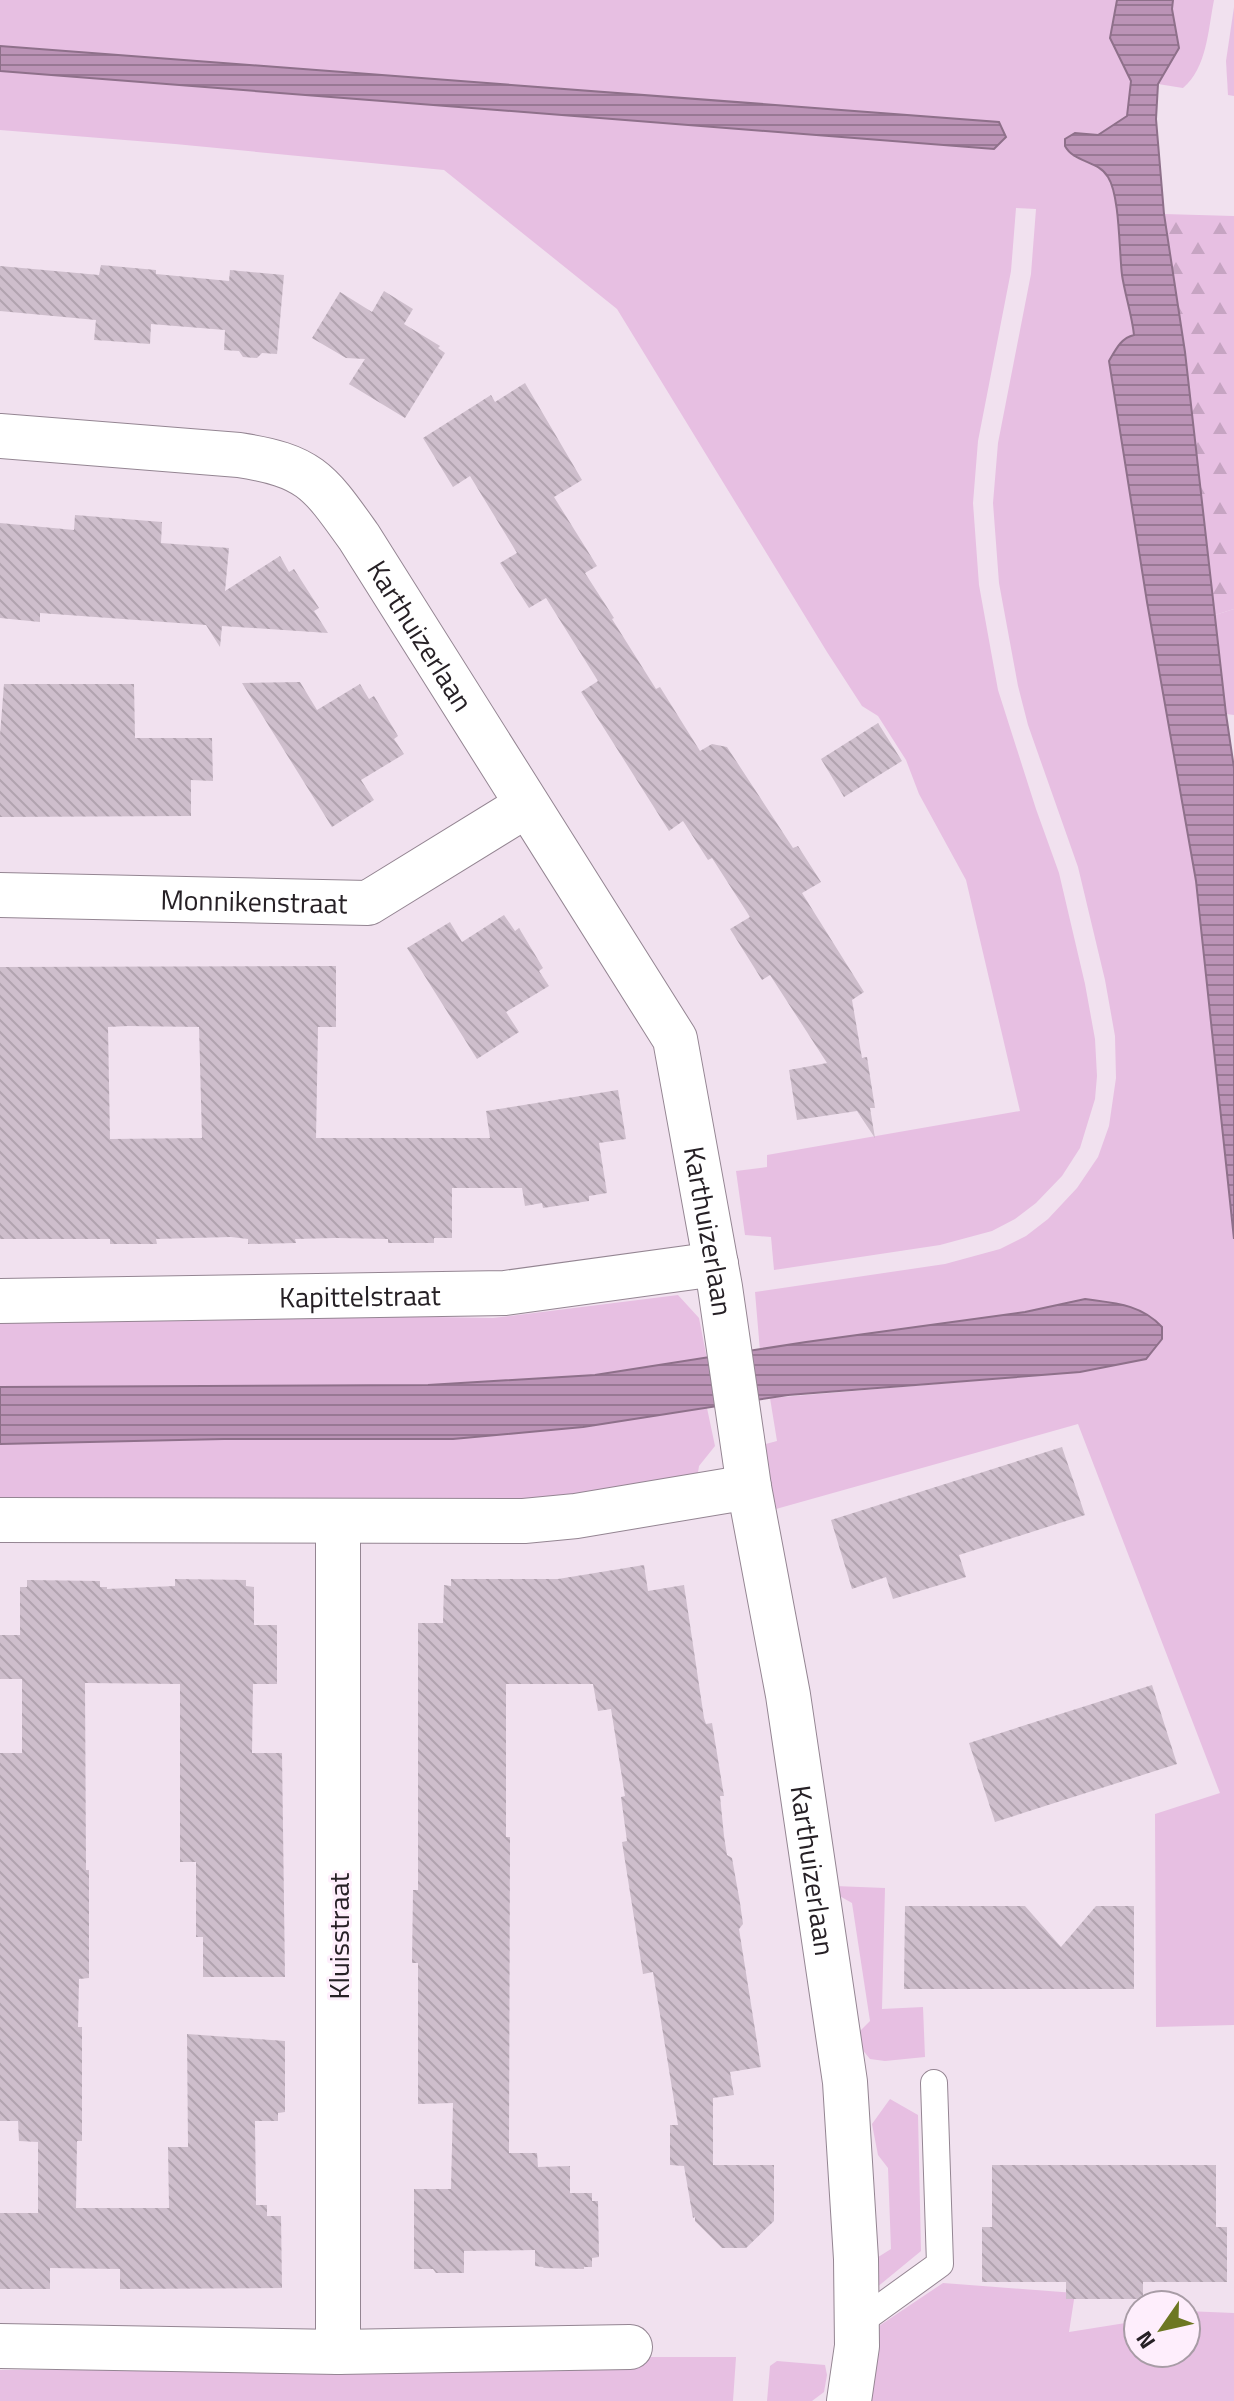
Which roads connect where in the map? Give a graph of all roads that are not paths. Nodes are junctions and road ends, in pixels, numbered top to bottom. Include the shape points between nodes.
1 (0, 436) edge
2 (527, 805) junction
3 (0, 895) edge
4 (716, 1264) junction
5 (0, 1301) edge
6 (749, 1487) junction
7 (0, 1520) edge
8 (338, 1521) junction
9 (934, 2083) dead end
10 (857, 2324) junction
11 (0, 2346) edge
12 (630, 2347) dead end
13 (338, 2352) junction
14 (849, 2401) edge

1 - 2 street, Karthuizerlaan via 239,455 280,463 309,477 359,537
2 - 3 street, Monnikenstraat via 368,903
2 - 4 street, Karthuizerlaan via 675,1039
4 - 5 street, Kapittelstraat via 505,1293
4 - 6 street, Karthuizerlaan
6 - 8 street via 524,1521
6 - 10 street, Karthuizerlaan via 788,1695 845,2082
7 - 8 street
8 - 13 street, Kluisstraat
9 - 10 lane via 940,2264
10 - 14 street, Karthuizerlaan
11 - 13 street
12 - 13 street

